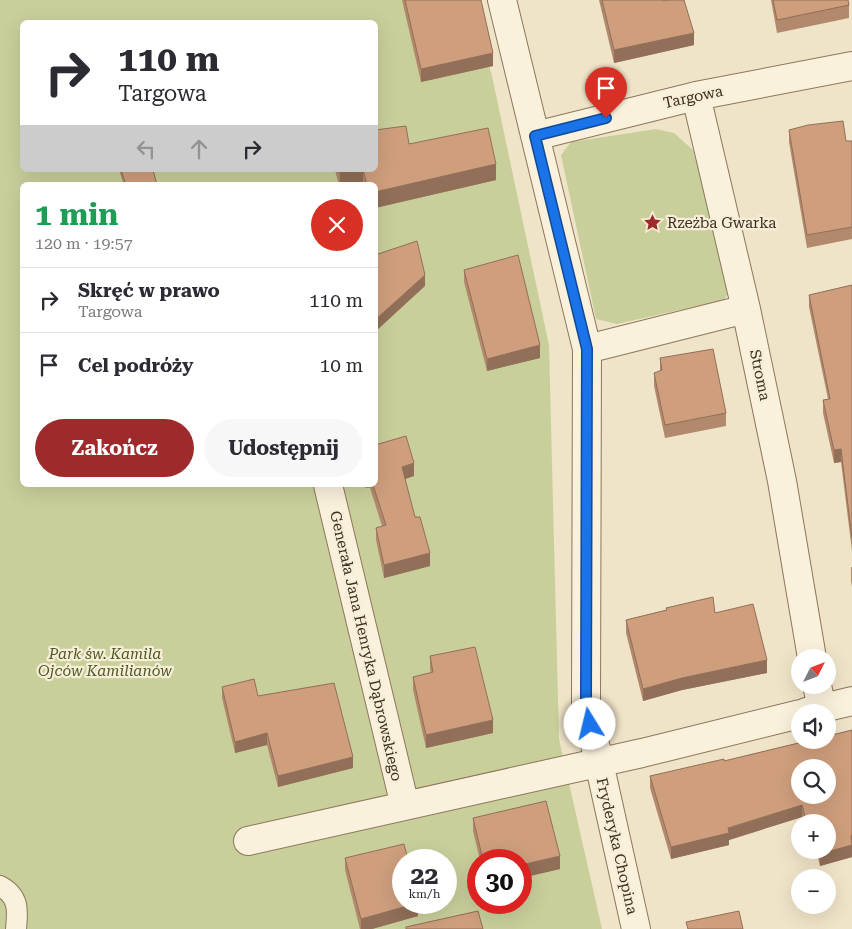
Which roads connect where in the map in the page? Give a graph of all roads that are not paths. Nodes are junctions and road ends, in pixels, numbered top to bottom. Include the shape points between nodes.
1 (502, 0) edge
2 (852, 66) edge
3 (696, 96) junction
4 (535, 136) junction
5 (746, 309) junction
6 (587, 349) junction
7 (328, 487) edge
8 (810, 649) edge
9 (852, 701) edge
10 (821, 704) edge
11 (791, 711) edge
12 (598, 762) junction
13 (405, 806) junction
14 (248, 841) dead end
15 (0, 886) edge
16 (16, 929) edge
17 (636, 929) edge

1 - 4 street, Fryderyka Chopina
2 - 3 street, Targowa
3 - 4 street, Targowa
3 - 5 street, Stroma
4 - 6 street, Fryderyka Chopina
5 - 6 street
5 - 8 street, Stroma via 782,481
6 - 12 street, Fryderyka Chopina via 586,704
7 - 13 street, Generała Jana Henryka Dąbrowskiego
9 - 10 street
11 - 12 street via 642,753
12 - 13 street
12 - 17 street, Fryderyka Chopina
13 - 14 street
15 - 16 lane via 15,899 18,912

